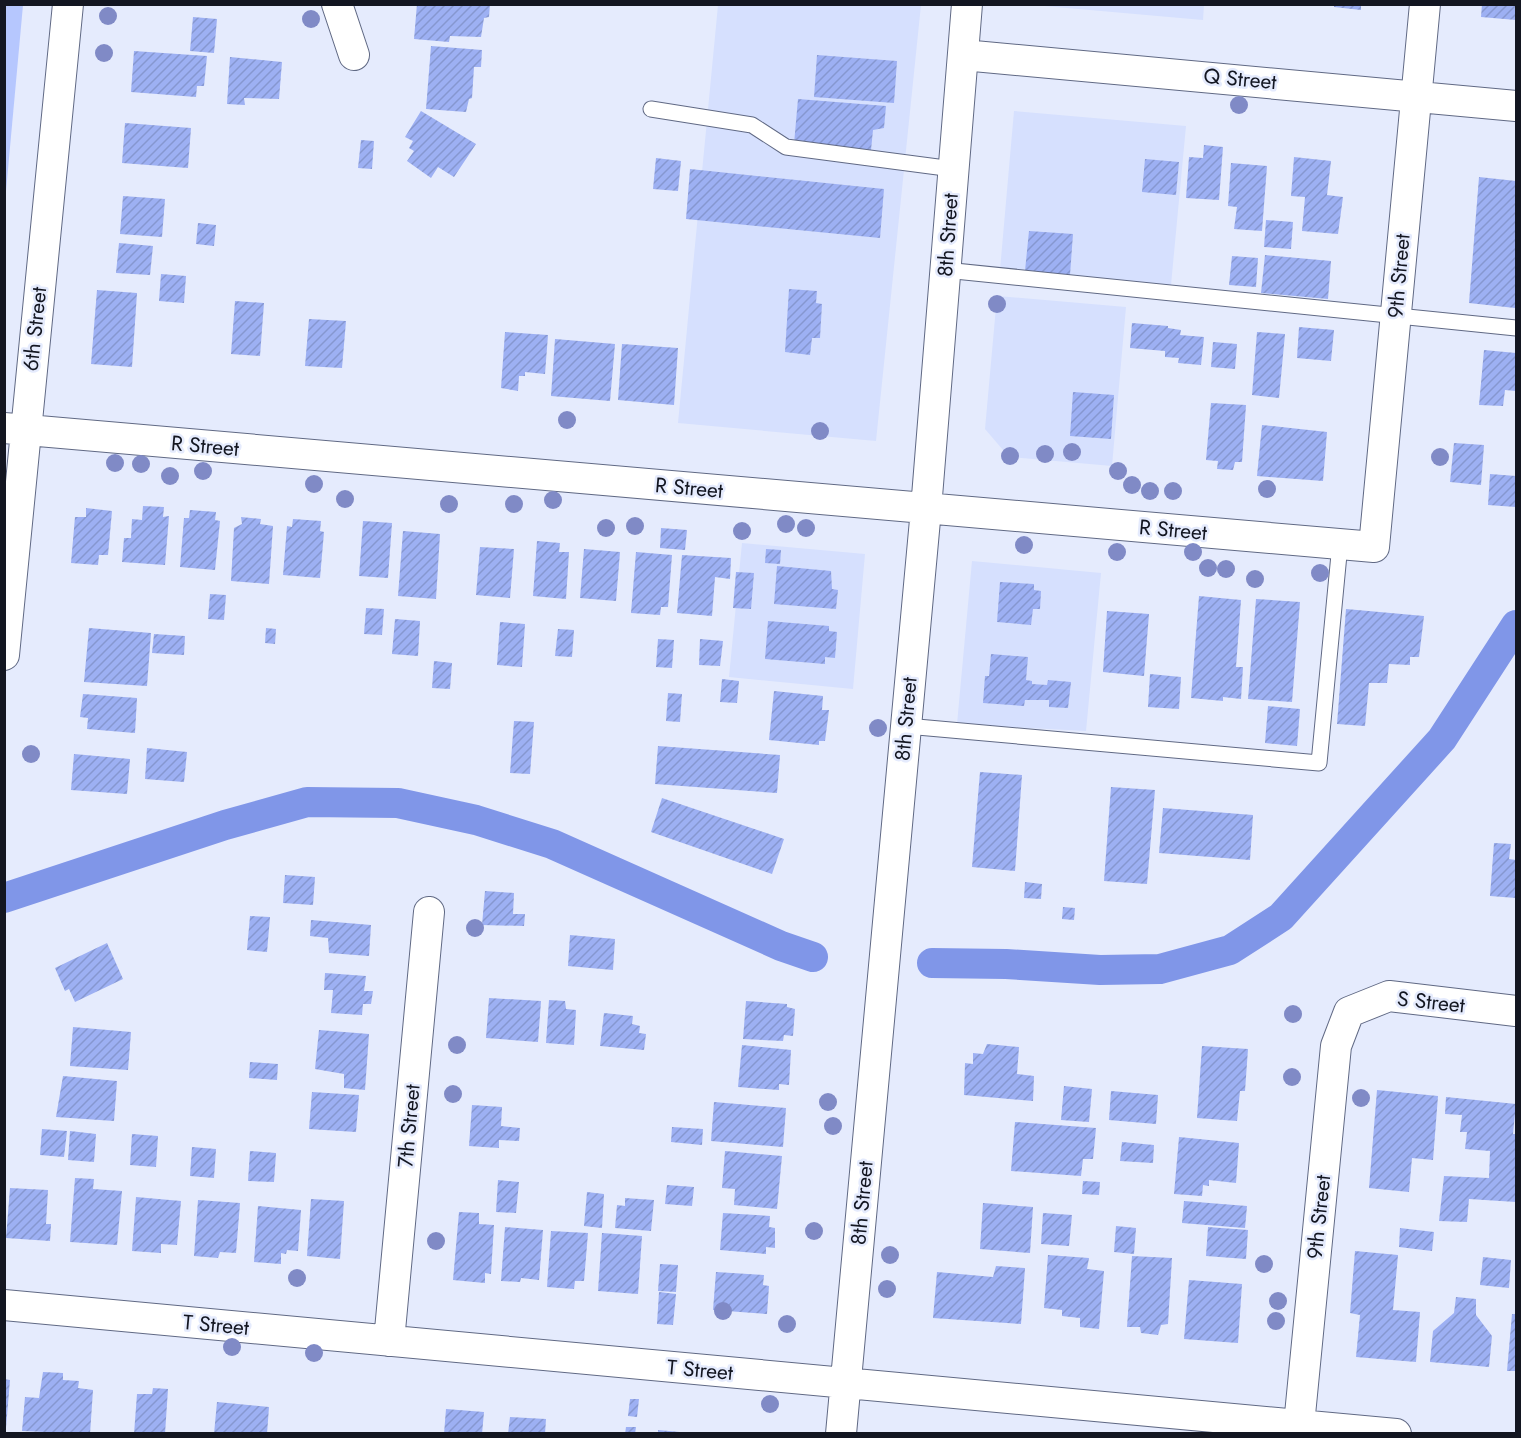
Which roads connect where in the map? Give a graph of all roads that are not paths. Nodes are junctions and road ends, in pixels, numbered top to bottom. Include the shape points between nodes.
1 (68, 4) edge
2 (337, 4) edge
3 (967, 4) edge
4 (1425, 4) edge
5 (354, 55) dead end
6 (963, 55) junction
7 (1416, 95) junction
8 (1516, 106) edge
9 (651, 109) dead end
10 (953, 169) junction
11 (945, 270) junction
12 (1395, 317) junction
13 (1516, 328) edge
14 (15, 429) edge
15 (926, 509) junction
16 (1340, 544) junction
17 (1374, 547) joint
18 (4, 654) edge
19 (906, 726) junction
20 (429, 912) dead end
21 (1516, 1011) edge
22 (1349, 1012) joint
23 (4, 1305) edge
24 (389, 1341) junction
25 (846, 1383) junction
26 (1207, 1425) edge
27 (1299, 1425) junction
28 (841, 1434) edge
29 (1396, 1434) edge

1 - 14 street, 6th Street
2 - 5 street
3 - 6 street, 8th Street
4 - 7 street, 9th Street
6 - 7 street, Q Street
6 - 10 street, 8th Street
7 - 8 street, Q Street
7 - 12 street, 9th Street
9 - 10 lane via 752,125 786,147
10 - 11 street, 8th Street
11 - 12 lane
11 - 15 street, 8th Street
12 - 13 lane
12 - 17 street, 9th Street
14 - 15 street, R Street
14 - 18 street, 6th Street
15 - 16 street, R Street
15 - 19 street, 8th Street
16 - 17 street, R Street
16 - 19 lane via 1318,763
19 - 25 street, 8th Street
20 - 24 street, 7th Street
21 - 22 street, S Street via 1389,996
22 - 27 street, 9th Street via 1336,1046
23 - 24 street, T Street
24 - 25 street, T Street
25 - 26 street, T Street
25 - 28 street, 8th Street
26 - 27 street, T Street
27 - 29 street, T Street

